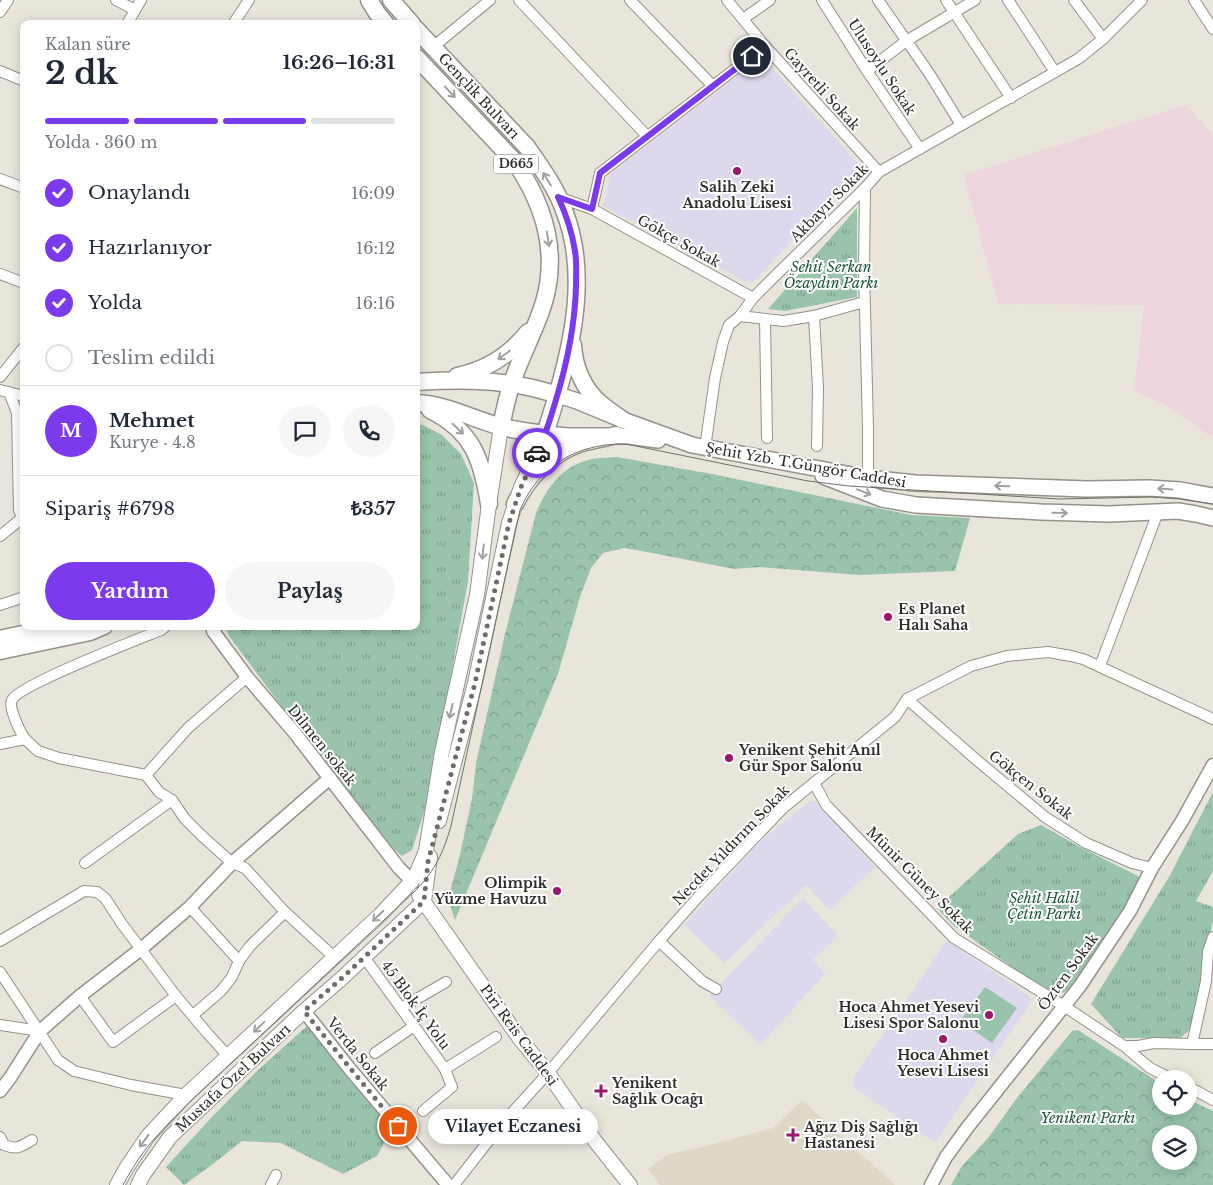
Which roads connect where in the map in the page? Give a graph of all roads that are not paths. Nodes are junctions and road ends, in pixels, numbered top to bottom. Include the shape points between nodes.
1 (8, 0) edge
2 (116, 0) edge
3 (141, 0) edge
4 (249, 0) edge
5 (369, 0) edge
6 (390, 0) edge
7 (490, 0) edge
8 (520, 0) edge
9 (630, 0) edge
10 (727, 0) edge
11 (770, 0) edge
12 (822, 0) edge
13 (878, 0) edge
14 (946, 0) edge
15 (975, 0) edge
16 (1008, 0) edge
17 (1074, 0) edge
18 (1141, 0) edge
19 (1194, 0) edge
20 (135, 10) junction
21 (0, 12) edge
22 (953, 12) junction
23 (742, 19) junction
24 (129, 20) edge
25 (236, 20) edge
26 (383, 20) edge
27 (408, 20) edge
28 (1213, 29) edge
29 (420, 33) edge
30 (1103, 39) junction
31 (906, 41) junction
32 (765, 46) junction
33 (433, 47) junction
34 (420, 61) edge
35 (867, 71) junction
36 (0, 72) edge
37 (1055, 72) junction
38 (20, 80) edge
39 (712, 85) junction
40 (1011, 98) junction
41 (961, 125) junction
42 (647, 136) junction
43 (920, 149) junction
44 (879, 172) junction
45 (0, 179) edge
46 (20, 186) edge
47 (865, 188) junction
48 (558, 197) junction
49 (592, 209) junction
50 (0, 274) edge
51 (20, 282) edge
52 (753, 298) junction
53 (864, 302) junction
54 (544, 304) junction
55 (740, 316) junction
56 (814, 316) junction
57 (765, 320) junction
58 (573, 331) junction
59 (20, 353) edge
60 (0, 377) edge
61 (437, 381) junction
62 (420, 382) edge
63 (512, 384) junction
64 (4, 391) edge
65 (558, 394) junction
66 (20, 395) edge
67 (420, 405) edge
68 (420, 406) edge
69 (501, 427) junction
70 (620, 428) junction
71 (545, 434) junction
72 (768, 438) dead end
73 (817, 446) dead end
74 (698, 447) junction
75 (786, 462) junction
76 (868, 478) junction
77 (1213, 496) edge
78 (489, 504) junction
79 (514, 504) junction
80 (1158, 512) junction
81 (20, 513) edge
82 (1213, 518) edge
83 (20, 523) edge
84 (0, 536) edge
85 (20, 598) edge
86 (0, 605) edge
87 (42, 630) edge
88 (95, 630) edge
89 (161, 630) edge
90 (212, 630) edge
91 (0, 639) edge
92 (0, 651) edge
93 (1100, 666) junction
94 (247, 677) junction
95 (907, 699) junction
96 (1213, 719) edge
97 (25, 739) junction
98 (0, 744) edge
99 (1213, 765) edge
100 (146, 775) junction
101 (330, 778) junction
102 (814, 783) junction
103 (172, 800) junction
104 (84, 863) dead end
105 (232, 863) junction
106 (1152, 868) junction
107 (412, 881) junction
108 (424, 901) junction
109 (190, 907) junction
110 (286, 912) junction
111 (1213, 937) edge
112 (0, 941) edge
113 (659, 942) junction
114 (141, 949) junction
115 (334, 957) junction
116 (364, 957) junction
117 (239, 961) junction
118 (0, 972) edge
119 (446, 982) dead end
120 (716, 989) dead end
121 (80, 996) junction
122 (176, 996) junction
123 (1064, 1006) junction
124 (401, 1008) junction
125 (304, 1011) junction
126 (192, 1015) junction
127 (0, 1025) edge
128 (414, 1026) junction
129 (40, 1031) junction
130 (496, 1037) dead end
131 (1192, 1044) junction
132 (1213, 1044) edge
133 (1124, 1046) junction
134 (375, 1052) dead end
135 (228, 1056) junction
136 (445, 1069) junction
137 (1154, 1070) edge
138 (548, 1073) junction
139 (0, 1091) edge
140 (1197, 1091) edge
141 (186, 1095) junction
142 (1213, 1100) edge
143 (423, 1110) dead end
144 (0, 1137) edge
145 (32, 1140) dead end
146 (276, 1175) dead end
147 (117, 1185) edge
148 (138, 1185) edge
149 (271, 1185) edge
150 (448, 1185) edge
151 (454, 1185) edge
152 (630, 1185) edge
153 (931, 1185) edge

1 - 21 street
2 - 20 street
3 - 20 street
4 - 25 street
5 - 26 highway
6 - 27 highway
7 - 33 street
8 - 42 street
9 - 39 street
10 - 23 street, Gayretli Sokak
11 - 23 street
12 - 35 street, Ulusoylu Sokak
13 - 31 street
14 - 22 street
15 - 22 street
16 - 37 street
17 - 30 street
18 - 30 street, Akbayır Sokak
19 - 28 street
20 - 24 street
22 - 31 street
22 - 40 street
23 - 32 street, Gayretli Sokak
29 - 33 highway, Gençlik Bulvarı / D665
30 - 37 street, Akbayır Sokak
31 - 35 street
31 - 41 street
32 - 39 street
32 - 44 street, Gayretli Sokak
48 -> 33 highway, Gençlik Bulvarı / D665 via 526,147
34 -> 54 highway, Gençlik Bulvarı / D665 via 514,162 534,193 549,249 550,270
35 - 43 street, Ulusoylu Sokak
36 - 38 street
37 - 40 street, Akbayır Sokak
39 - 42 street
40 - 41 street, Akbayır Sokak
41 - 43 street, Akbayır Sokak
42 - 49 street via 600,173
43 - 44 street, Akbayır Sokak
44 - 47 street, Akbayır Sokak
45 - 46 street
47 - 52 street, Akbayır Sokak
47 - 53 street
48 - 49 street, Gökçe Sokak
48 - 58 highway, Gençlik Bulvarı / D665 via 571,230 575,253
49 - 52 street, Gökçe Sokak
50 - 51 street
52 - 55 street, Akbayır Sokak
53 - 56 street
53 - 76 street
54 -> 61 highway via 527,333 508,353 482,368
54 - 63 highway, Gençlik Bulvarı
55 - 57 street
55 - 74 street, Akbayır Sokak via 728,325 722,342
56 - 57 street
56 - 73 street
57 - 72 street
58 - 65 highway, Gençlik Bulvarı / D665
58 - 70 highway via 576,364 584,382
59 - 60 street
61 - 62 highway
61 - 63 highway
63 - 65 highway
63 - 69 highway, Gençlik Bulvarı
64 - 66 street
64 - 81 street via 17,413
65 - 70 main road, Şehit Yzb. T.Güngör Caddesi via 577,401
65 - 71 highway, D665
67 - 69 highway via 431,404
68 -> 78 highway via 442,416 467,438 481,465
69 - 71 highway
69 - 78 main road, Mustafa Özel Bulvarı
70 - 71 main road via 568,436
70 - 74 main road, Şehit Yzb. T.Güngör Caddesi
70 - 79 highway via 558,455 536,473
71 - 79 main road
74 - 75 main road, Şehit Yzb. T.Güngör Caddesi
75 - 76 main road, Şehit Yzb. T.Güngör Caddesi
75 -> 80 main road via 882,498 916,505 1109,514
77 -> 76 main road, Şehit Yzb. T.Güngör Caddesi via 1149,488 915,484
78 -> 107 main road, Mustafa Özel Bulvarı via 477,595 442,752 426,851
79 - 108 main road via 475,683 428,862
80 - 82 main road via 1178,511
80 - 93 street
83 - 84 street
85 - 86 street
87 - 91 highway
88 - 92 highway
89 - 97 street via 18,693 10,706
90 - 94 street, Dilmen sokak
93 - 95 street, Necdet Yıldırım Sokak via 1048,652 1008,656 971,666
93 - 96 street, Necdet Yıldırım Sokak
94 - 100 street via 188,728
94 - 101 street, Dilmen sokak
95 - 102 street, Necdet Yıldırım Sokak via 895,717
95 - 106 street, Gökçen Sokak via 1045,817 1086,843
97 - 98 street
97 - 100 street via 38,751 59,758
99 - 106 street, Özten Sokak
100 - 103 street via 159,792
101 - 105 street
101 - 107 street, Dilmen sokak
102 - 113 street, Necdet Yıldırım Sokak via 783,808
102 - 123 street, Münir Güney Sokak via 826,805 954,938
103 - 104 street
103 - 105 street via 201,836
105 - 109 street
105 - 110 street via 244,868
106 - 123 street, Özten Sokak via 1130,911
107 - 108 main road, Piri Reis Caddesi
107 -> 115 main road, Mustafa Özel Bulvarı via 380,916
108 - 116 main road, Mustafa Özel Bulvarı
108 - 138 main road, Piri Reis Caddesi via 520,1039
109 - 114 street
109 - 117 street
110 - 115 street
110 - 117 street
111 - 131 street
112 - 114 street via 84,891 97,892 105,898
113 - 120 street via 702,982
113 - 138 street, Necdet Yıldırım Sokak
114 - 121 street
114 - 122 street
115 -> 135 main road, Mustafa Özel Bulvarı
116 - 124 street, 45 Blok İç Yolu
116 - 125 main road, Mustafa Özel Bulvarı
117 - 126 street via 221,991
118 - 129 street
119 - 124 street
121 - 122 street via 113,1042
121 - 129 street
122 - 126 street
123 - 133 street, Münir Güney Sokak
123 - 153 street, Özten Sokak via 967,1128
124 - 128 street, 45 Blok İç Yolu
125 - 148 main road, Mustafa Özel Bulvarı via 170,1137
125 - 150 street, Verda Sokak
126 - 135 street
127 - 129 street
128 - 134 street
128 - 136 street, 45 Blok İç Yolu
129 - 139 street
129 - 141 street via 58,1060 74,1070
130 - 136 street, 45 Blok İç Yolu
131 - 132 street
131 - 133 street
133 - 137 street, Münir Güney Sokak
135 - 141 main road, Mustafa Özel Bulvarı
136 - 143 street via 452,1088
138 - 151 street, Necdet Yıldırım Sokak via 501,1125
138 - 152 main road, Piri Reis Caddesi
140 - 142 street
141 -> 147 main road, Mustafa Özel Bulvarı via 148,1136
144 - 145 street via 4,1145 11,1148 19,1148
146 - 149 street

